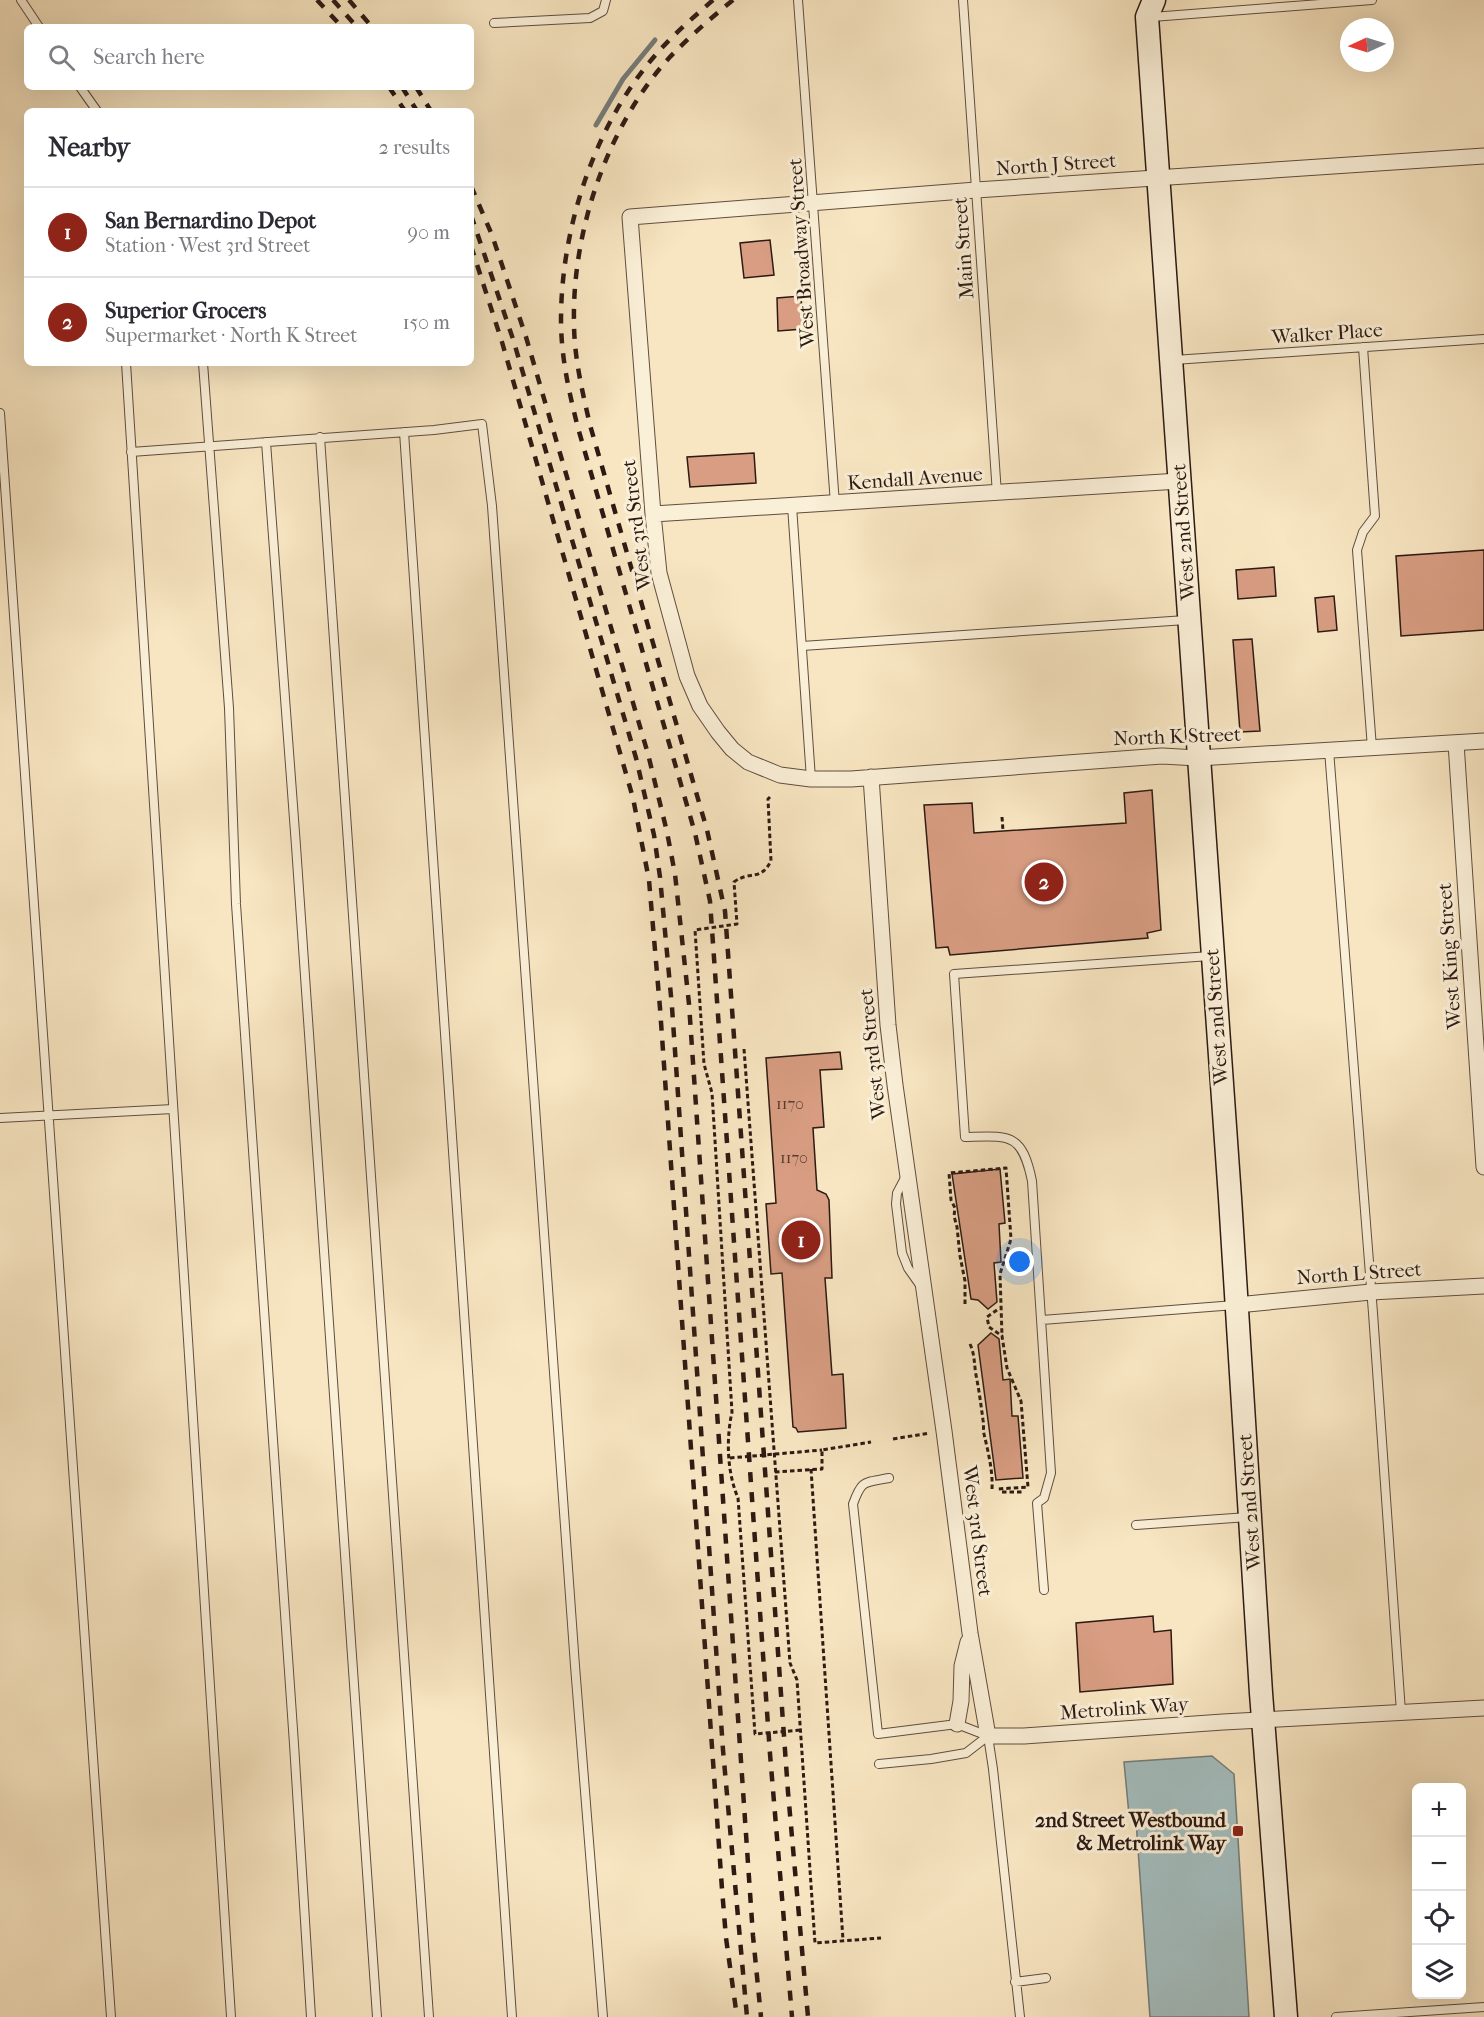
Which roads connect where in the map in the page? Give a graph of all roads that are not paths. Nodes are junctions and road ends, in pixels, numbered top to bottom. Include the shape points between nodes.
1 (21, 0) edge
2 (606, 0) edge
3 (798, 0) edge
4 (963, 0) edge
5 (1372, 0) edge
6 (1146, 6) edge
7 (494, 23) dead end
8 (37, 24) edge
9 (82, 90) edge
10 (95, 108) edge
11 (1484, 156) edge
12 (1158, 178) junction
13 (976, 190) junction
14 (814, 202) junction
15 (630, 217) joint
16 (1484, 339) edge
17 (1363, 347) junction
18 (1172, 361) junction
19 (126, 366) edge
20 (203, 366) edge
21 (0, 413) edge
22 (404, 432) junction
23 (320, 437) junction
24 (266, 442) junction
25 (210, 447) junction
26 (131, 452) junction
27 (1179, 481) junction
28 (997, 494) junction
29 (835, 504) junction
30 (792, 506) junction
31 (652, 514) junction
32 (1189, 620) junction
33 (801, 646) junction
34 (1484, 741) edge
35 (1456, 743) junction
36 (1372, 748) junction
37 (1329, 750) junction
38 (1198, 758) junction
39 (871, 777) junction
40 (811, 779) junction
41 (1212, 956) junction
42 (173, 1109) junction
43 (48, 1115) junction
44 (0, 1118) edge
45 (1484, 1167) edge
46 (1484, 1286) edge
47 (1371, 1292) junction
48 (1237, 1305) junction
49 (1042, 1320) junction
50 (889, 1478) dead end
51 (1250, 1517) junction
52 (1136, 1525) dead end
53 (1044, 1590) dead end
54 (970, 1633) junction
55 (1484, 1708) edge
56 (1401, 1712) junction
57 (1263, 1720) junction
58 (957, 1724) junction
59 (988, 1736) junction
60 (879, 1764) dead end
61 (1046, 1978) dead end
62 (1015, 1982) junction
63 (1484, 2007) edge
64 (111, 2017) edge
65 (231, 2017) edge
66 (311, 2017) edge
67 (377, 2017) edge
68 (429, 2017) edge
69 (512, 2017) edge
70 (603, 2017) edge
71 (1020, 2017) edge
72 (1286, 2017) edge
73 (1336, 2017) edge

1 - 8 lane
2 - 7 lane via 603,11 590,18
3 - 14 lane, West Broadway Street
4 - 13 lane, Main Street
5 - 6 lane
6 - 12 main road, West 2nd Street
9 - 10 lane
11 - 12 street, North J Street
12 - 13 street, North J Street
12 - 18 main road, West 2nd Street
13 - 14 street, North J Street
13 - 28 lane, Main Street
14 - 15 street, North J Street
14 - 29 lane, West Broadway Street
15 - 31 street, West 3rd Street
16 - 17 lane, Walker Place
17 - 18 lane, Walker Place
17 - 36 lane via 1375,516 1363,532 1357,550
18 - 27 main road, West 2nd Street
19 - 26 lane
20 - 25 lane
21 - 43 lane
22 - 23 lane
22 - 69 lane
22 - 70 lane via 482,424 492,506
23 - 24 lane
23 - 68 lane
24 - 25 lane
24 - 67 lane
25 - 26 lane
25 - 66 lane via 229,708 236,904
26 - 42 lane
27 - 28 street, Kendall Avenue
27 - 32 main road, West 2nd Street
28 - 29 street, Kendall Avenue
29 - 30 street, Kendall Avenue
30 - 31 street, Kendall Avenue
30 - 33 lane
31 - 40 street, West 3rd Street via 659,573 687,676 700,706 732,749 748,762 780,775
32 - 33 lane
32 - 38 main road, West 2nd Street
33 - 40 lane
34 - 35 street, North K Street
35 - 36 street, North K Street
35 - 45 street, West King Street
36 - 37 street, North K Street
37 - 38 street, North K Street
37 - 47 lane
38 - 39 street, North K Street via 1162,756
38 - 41 main road, West 2nd Street
39 - 40 street, West 3rd Street
39 - 54 street, West 3rd Street via 888,1025
41 - 48 main road, West 2nd Street
41 - 49 lane via 954,974 965,1137 1006,1136 1019,1146 1029,1164
42 - 43 lane
42 - 65 lane
43 - 44 lane
43 - 64 lane
46 - 47 street, North L Street
47 - 48 street, North L Street
47 - 56 lane
48 - 49 lane
48 - 51 main road, West 2nd Street
49 - 53 lane via 1051,1473 1044,1498 1037,1503
50 - 58 lane, Metrolink Way via 864,1483 853,1504 878,1734
51 - 52 lane
51 - 57 main road, West 2nd Street
54 - 58 street via 962,1666
54 - 59 street, West 3rd Street
55 - 56 street, Metrolink Way
56 - 57 street, Metrolink Way
57 - 59 street, Metrolink Way
57 - 72 main road, West 2nd Street
58 - 59 lane, Metrolink Way
59 - 60 lane via 966,1753
59 - 62 lane, West 3rd Street
61 - 62 lane
62 - 71 lane, West 3rd Street
63 - 73 lane

